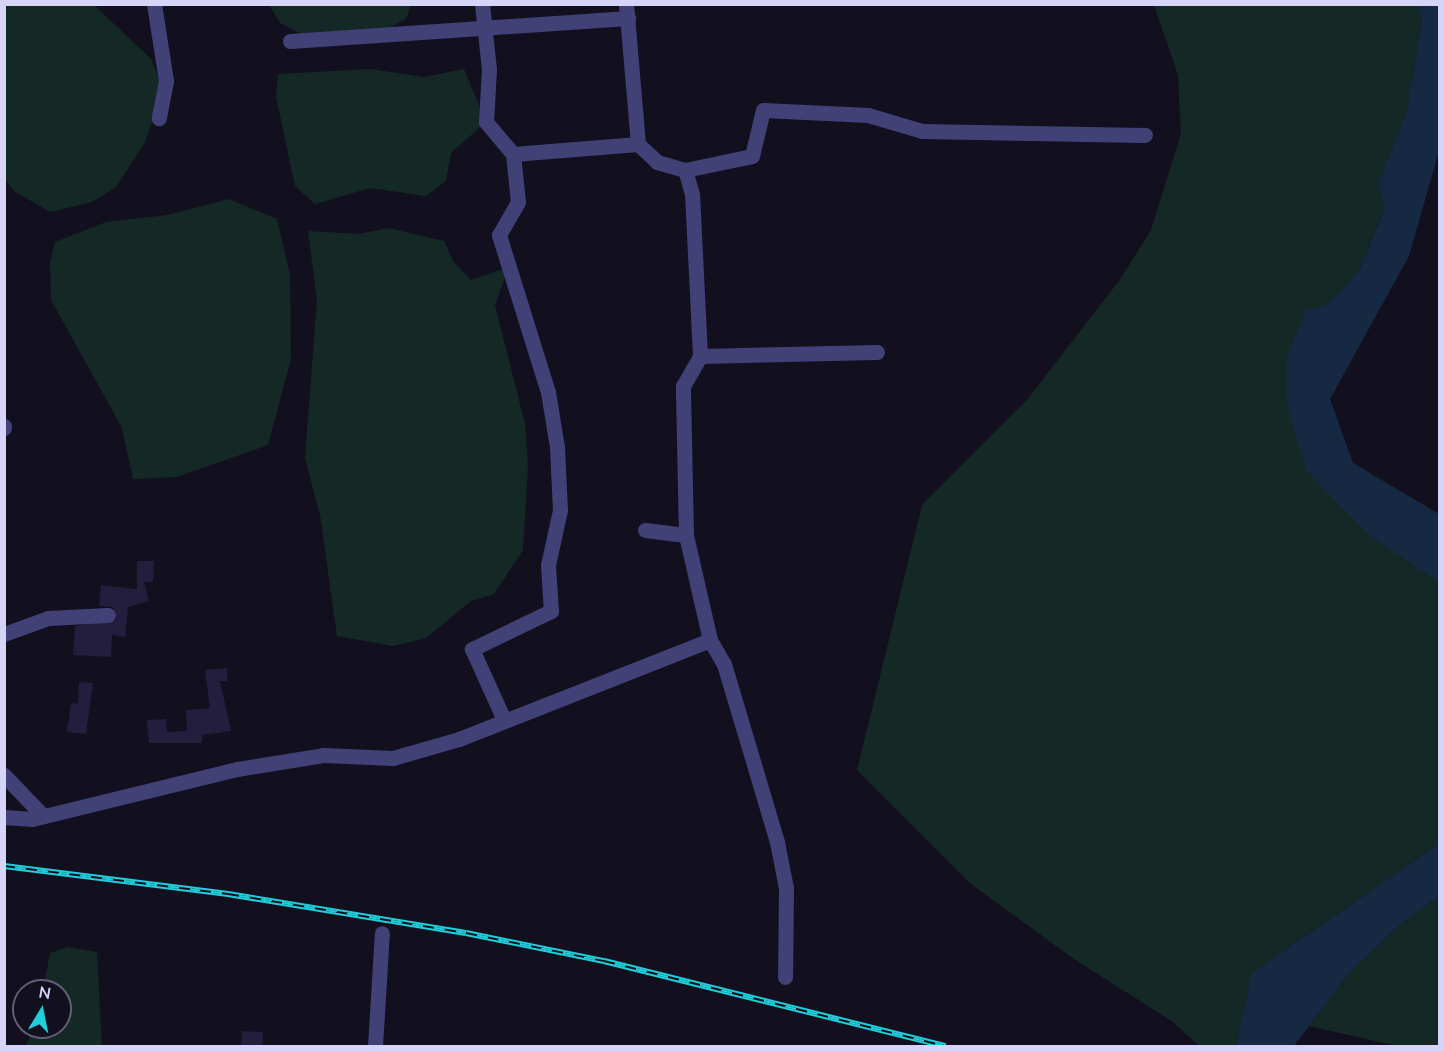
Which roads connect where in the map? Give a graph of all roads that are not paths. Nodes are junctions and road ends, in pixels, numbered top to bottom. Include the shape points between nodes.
1 (154, 4) edge
2 (482, 4) edge
3 (627, 11) edge
4 (488, 31) junction
5 (290, 40) dead end
6 (159, 118) dead end
7 (1145, 135) dead end
8 (638, 144) junction
9 (513, 154) junction
10 (685, 170) junction
11 (877, 352) dead end
12 (700, 356) junction
13 (645, 531) dead end
14 (686, 535) junction
15 (108, 615) dead end
16 (4, 634) edge
17 (710, 639) junction
18 (504, 720) junction
19 (4, 775) edge
20 (43, 816) junction
21 (4, 817) edge
22 (382, 933) dead end
23 (785, 977) dead end
24 (375, 1047) edge

1 - 6 street via 166,81
2 - 4 street
3 - 4 street
3 - 8 street
4 - 5 street
4 - 9 street via 486,122
7 - 10 street via 922,131 868,115 763,110 752,156
8 - 9 street
8 - 10 street via 657,162
9 - 18 street via 518,202 499,235 523,324 548,392 557,447 560,510 548,565 551,611 472,649
10 - 12 street via 693,194
11 - 12 street
12 - 14 street via 683,386
13 - 14 street
14 - 17 street
15 - 16 street via 48,618
17 - 18 street
17 - 23 street via 724,664 777,842 786,888
18 - 20 street via 393,758 324,755 248,767
19 - 20 street
20 - 21 street
22 - 24 street

